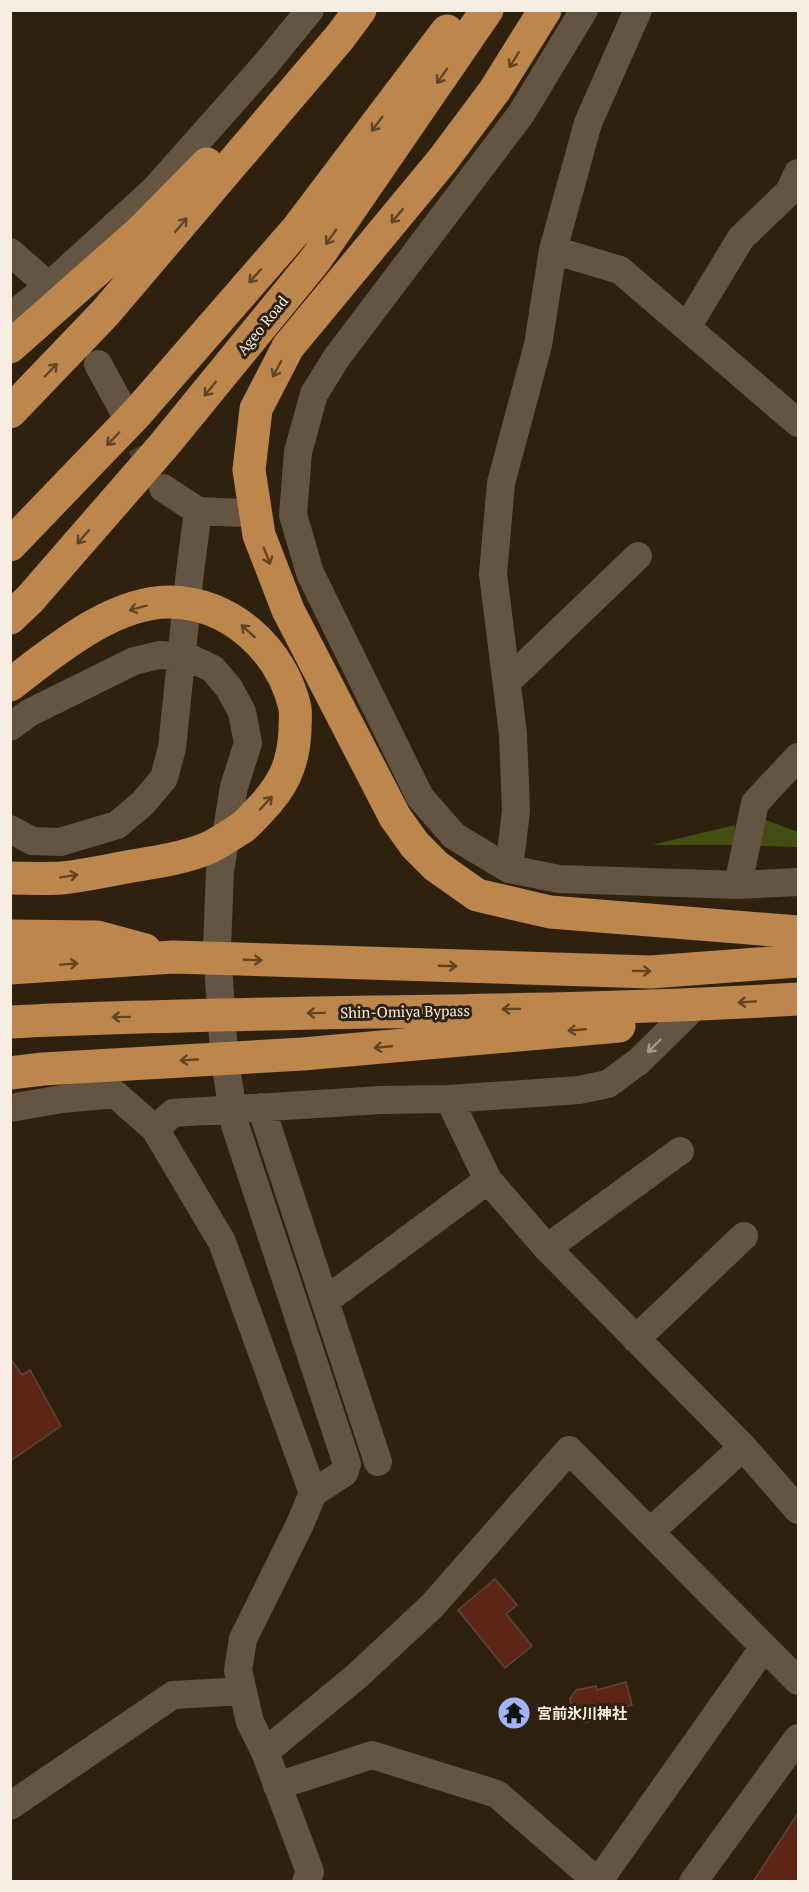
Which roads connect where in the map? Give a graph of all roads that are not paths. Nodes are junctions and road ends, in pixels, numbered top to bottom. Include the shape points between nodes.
1 (310, 10) edge
2 (360, 10) edge
3 (463, 10) edge
4 (487, 10) edge
5 (545, 10) edge
6 (584, 10) edge
7 (638, 10) edge
8 (340, 38) junction
9 (798, 173) edge
10 (553, 250) junction
11 (10, 252) edge
12 (49, 286) junction
13 (10, 317) edge
14 (687, 327) junction
15 (10, 346) edge
16 (98, 363) dead end
17 (122, 408) tunnel mouth
18 (10, 412) edge
19 (798, 423) edge
20 (163, 488) tunnel mouth
21 (198, 511) junction
22 (244, 513) dead end
23 (10, 545) edge
24 (638, 556) dead end
25 (10, 618) edge
26 (507, 682) junction
27 (10, 685) edge
28 (10, 727) edge
29 (798, 757) edge
30 (10, 829) edge
31 (509, 868) junction
32 (10, 878) edge
33 (798, 882) edge
34 (738, 885) junction
35 (798, 932) edge
36 (10, 936) edge
37 (173, 957) junction
38 (798, 961) edge
39 (10, 968) edge
40 (798, 999) edge
41 (696, 1005) junction
42 (10, 1022) edge
43 (10, 1067) edge
44 (58, 1068) junction
45 (10, 1073) edge
46 (115, 1094) junction
47 (449, 1099) junction
48 (261, 1107) junction
49 (10, 1108) edge
50 (155, 1129) junction
51 (680, 1151) dead end
52 (488, 1180) junction
53 (744, 1236) dead end
54 (547, 1248) junction
55 (325, 1301) junction
56 (636, 1339) junction
57 (743, 1447) junction
58 (378, 1462) dead end
59 (313, 1493) junction
60 (798, 1510) edge
61 (650, 1532) junction
62 (764, 1647) junction
63 (798, 1681) edge
64 (243, 1691) junction
65 (798, 1738) edge
66 (265, 1752) junction
67 (278, 1786) junction
68 (10, 1806) edge
69 (306, 1881) edge
70 (693, 1881) edge

1 - 12 street via 155,189
2 - 8 highway
3 -> 23 highway via 298,228 137,413
4 -> 25 highway, Ageo Road via 316,259 164,445
5 -> 35 highway via 495,90 442,161 288,347 256,409 249,470 259,535 288,610 395,817 436,866 477,896 550,912
6 - 31 street via 521,114 337,357 314,394 298,452 292,515 310,573 420,797 454,836
7 - 10 street via 588,123
8 - 15 highway via 264,107 141,231
18 -> 8 highway via 105,313
9 - 14 street via 789,192 741,238
10 - 14 street via 620,270
10 - 26 street via 538,345 501,483 493,574
11 - 12 street
12 - 13 street
14 - 19 street
16 - 17 street
20 - 21 street
21 - 22 street
21 - 30 street via 172,748 164,778 117,825 60,842 32,841
24 - 26 street
26 - 31 street via 516,811
32 -> 27 highway via 60,878 162,861 208,848 244,826 285,778 292,754 295,710 276,663 240,624 216,611 169,602 144,606 93,625
28 - 59 street via 29,713 134,661 159,656 188,657 213,669 242,712 248,743 234,787 220,871 217,948 224,1055 235,1125 347,1464 344,1473
29 - 34 street via 755,803
31 - 34 street via 559,879
33 - 34 street
36 - 37 highway via 97,937
37 -> 38 highway via 651,972
39 -> 37 highway
40 -> 41 highway, Shin-Omiya Bypass
41 -> 42 highway, Shin-Omiya Bypass
41 -> 44 highway via 615,1027 303,1054
41 -> 47 street via 639,1061 608,1084 579,1090
43 - 44 highway
44 - 45 highway
44 - 46 street
46 - 49 street
46 - 50 street
47 - 48 street
47 - 52 street
48 - 50 street via 173,1113
48 - 55 street
50 - 59 street via 222,1242
51 - 54 street
52 - 54 street
52 - 55 street
53 - 56 street
54 - 56 street
55 - 58 street
56 - 57 street
57 - 60 street
57 - 61 street
59 - 64 street via 243,1639 238,1670
61 - 62 street
61 - 66 street via 569,1450 432,1606 357,1676
62 - 63 street
62 - 67 street via 598,1881 497,1794 372,1755
64 - 66 street via 250,1722
64 - 68 street via 173,1695
65 - 70 street
66 - 67 street
67 - 69 street via 310,1872

